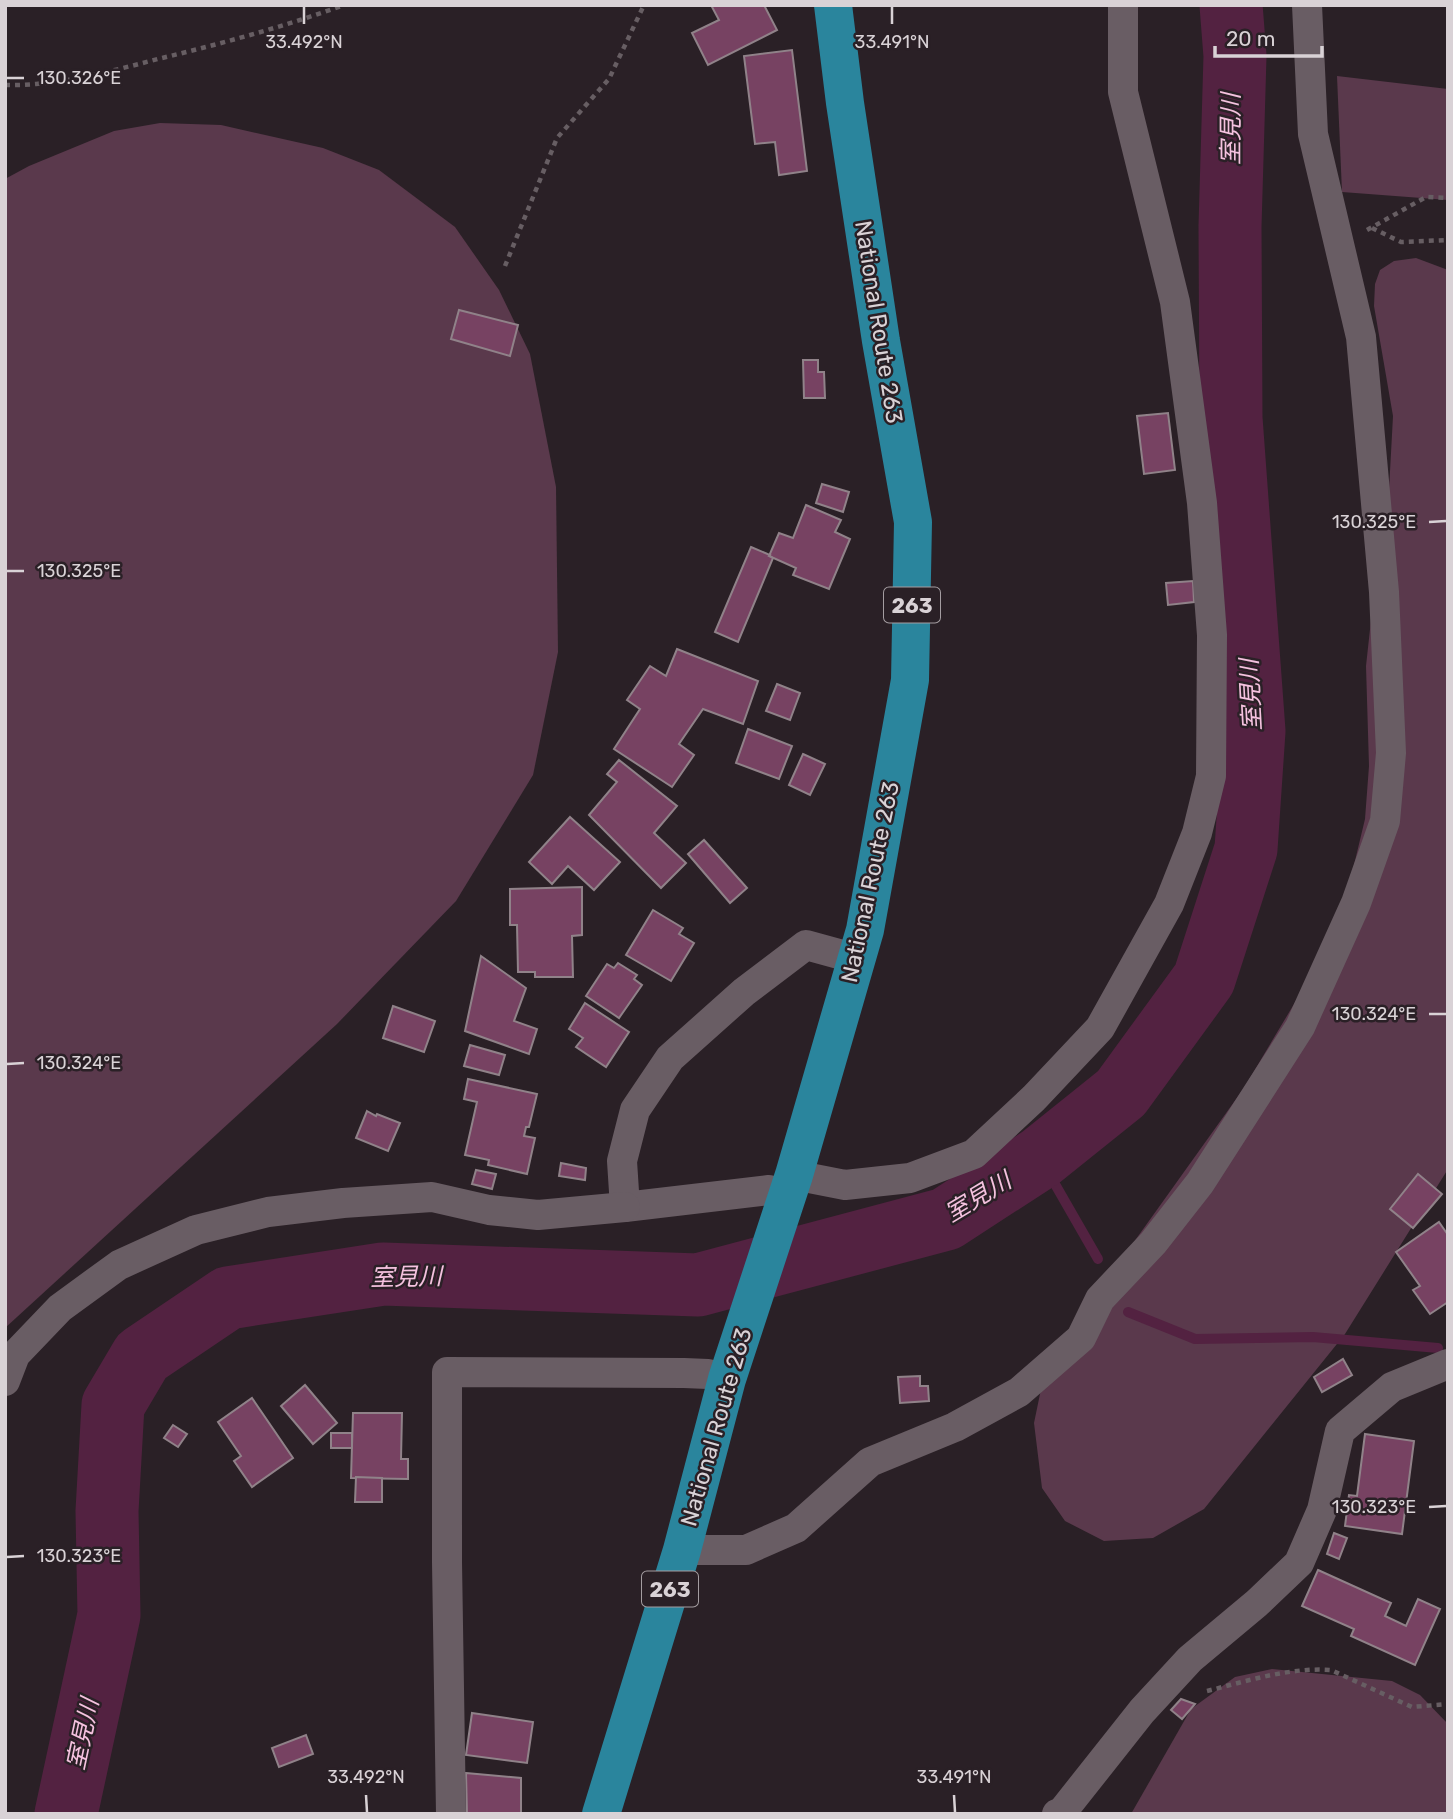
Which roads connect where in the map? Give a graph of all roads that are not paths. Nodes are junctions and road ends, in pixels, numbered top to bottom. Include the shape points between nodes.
1 (833, 5) edge
2 (1123, 5) edge
3 (1307, 5) edge
4 (857, 959) junction
5 (791, 1186) junction
6 (625, 1207) junction
7 (1448, 1364) edge
8 (729, 1370) junction
9 (5, 1381) edge
10 (682, 1550) junction
11 (452, 1814) edge
12 (601, 1814) edge
13 (1058, 1814) edge

1 - 4 highway, National Route 263 / 263 via 881,341 913,522 911,680
2 - 5 street via 1123,92 1175,302 1202,503 1212,635 1211,775 1197,833 1169,904 1100,1028 974,1154 910,1178
3 - 10 street via 1312,134 1361,337 1384,592 1391,754 1385,821 1356,903 1300,1027 1200,1183 1153,1243 1100,1299 1081,1338 1019,1392 956,1427 870,1462 796,1528 746,1550
4 - 5 highway, National Route 263 / 263
4 - 6 street via 806,945 670,1058 635,1111 621,1161
5 - 6 street
5 - 8 highway, National Route 263 / 263
6 - 9 street via 538,1215 432,1197 268,1212 196,1230 119,1265 60,1308 15,1355
7 - 13 street via 1392,1387 1340,1431 1322,1510 1300,1563 1190,1659
8 - 10 highway, National Route 263 / 263
8 - 11 street via 708,1374 447,1372
10 - 12 highway, National Route 263 / 263

